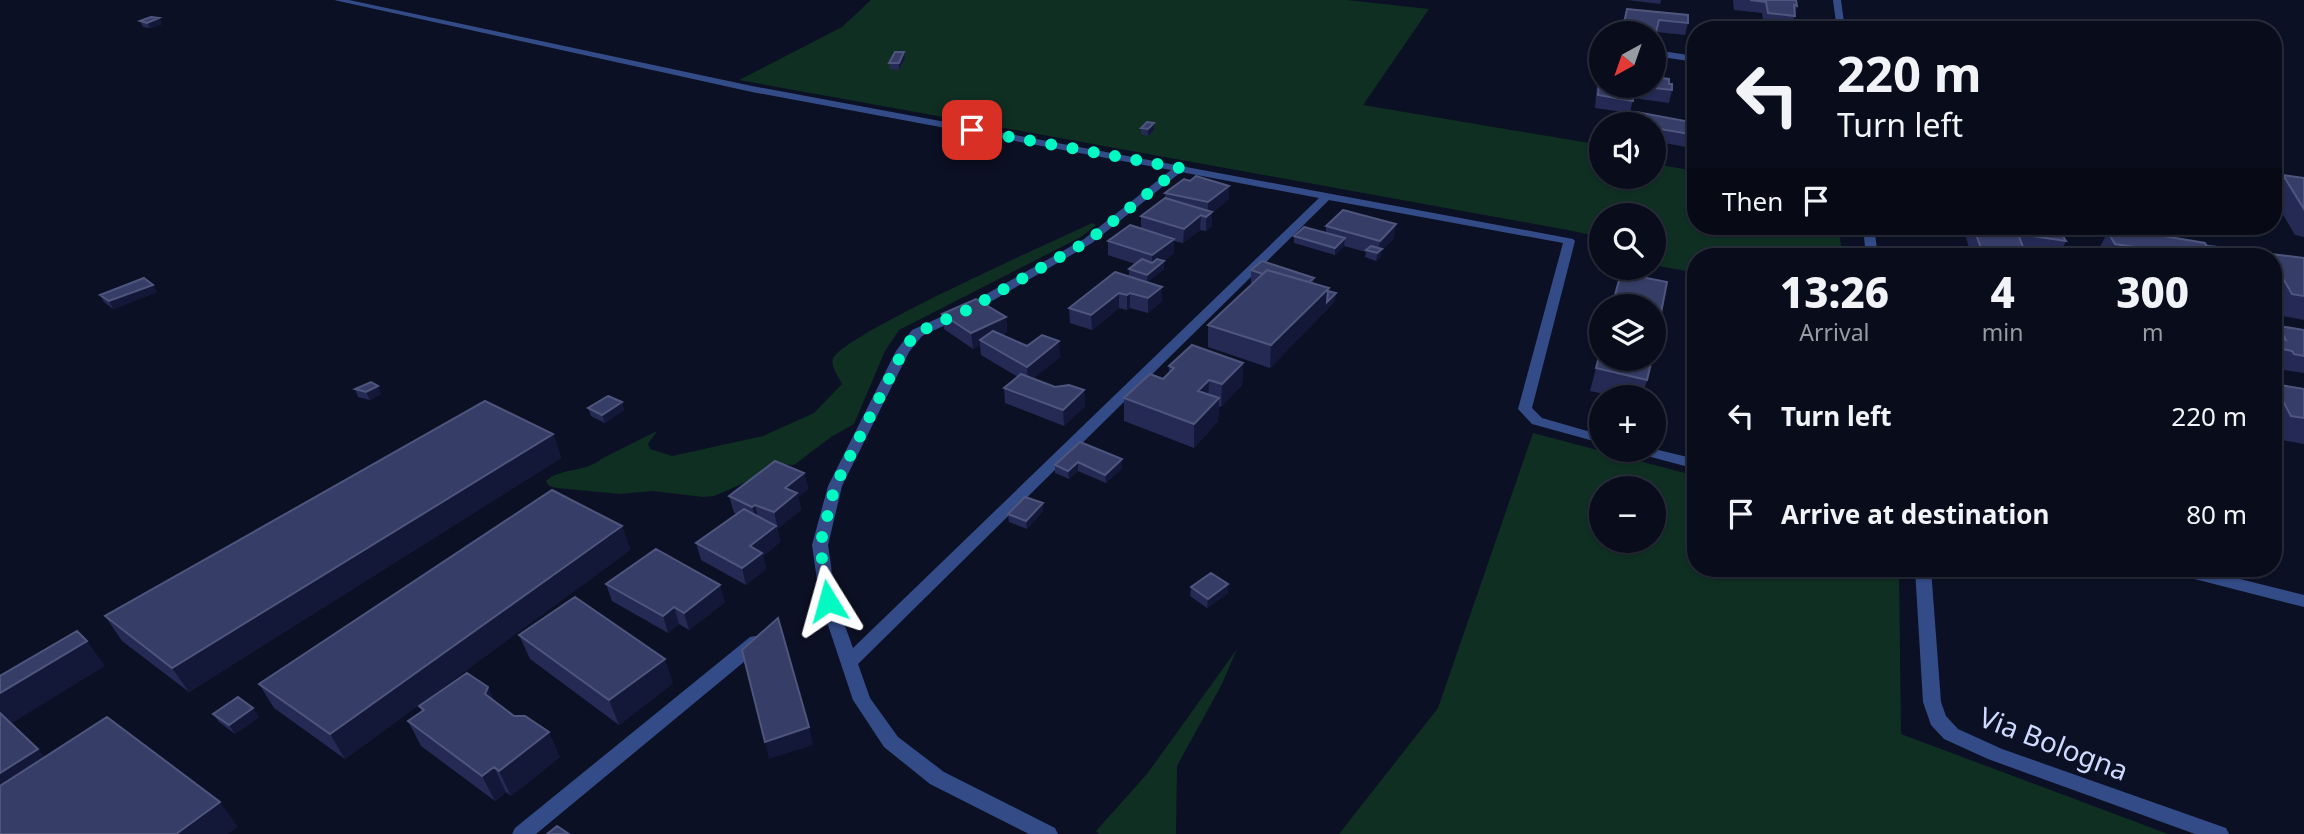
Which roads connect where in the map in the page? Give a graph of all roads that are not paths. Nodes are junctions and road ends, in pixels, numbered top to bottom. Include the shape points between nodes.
1 (338, 0) edge
2 (1837, 0) edge
3 (1840, 21) edge
4 (1666, 55) edge
5 (1687, 58) edge
6 (1180, 168) junction
7 (1328, 195) junction
8 (2128, 235) edge
9 (2135, 236) edge
10 (2176, 243) edge
11 (2209, 248) edge
12 (1589, 436) edge
13 (1666, 456) edge
14 (1687, 462) edge
15 (1924, 577) edge
16 (2210, 577) edge
17 (2304, 601) edge
18 (764, 635) edge
19 (850, 661) junction
20 (522, 834) edge
21 (1048, 834) edge
22 (2219, 834) edge

1 - 6 street via 752,89
2 - 3 street
4 - 5 street
6 - 7 street
6 - 19 street via 1088,241 969,309 916,333 903,351 835,486 820,545 828,601
7 - 12 street via 1569,241 1525,409 1537,421
7 - 19 street
8 - 9 street
10 - 11 street
13 - 14 street
15 - 22 street, Via Bologna via 1932,702 1938,720 1951,734
16 - 17 street
18 - 20 street
19 - 21 street via 862,700 891,742 937,778

